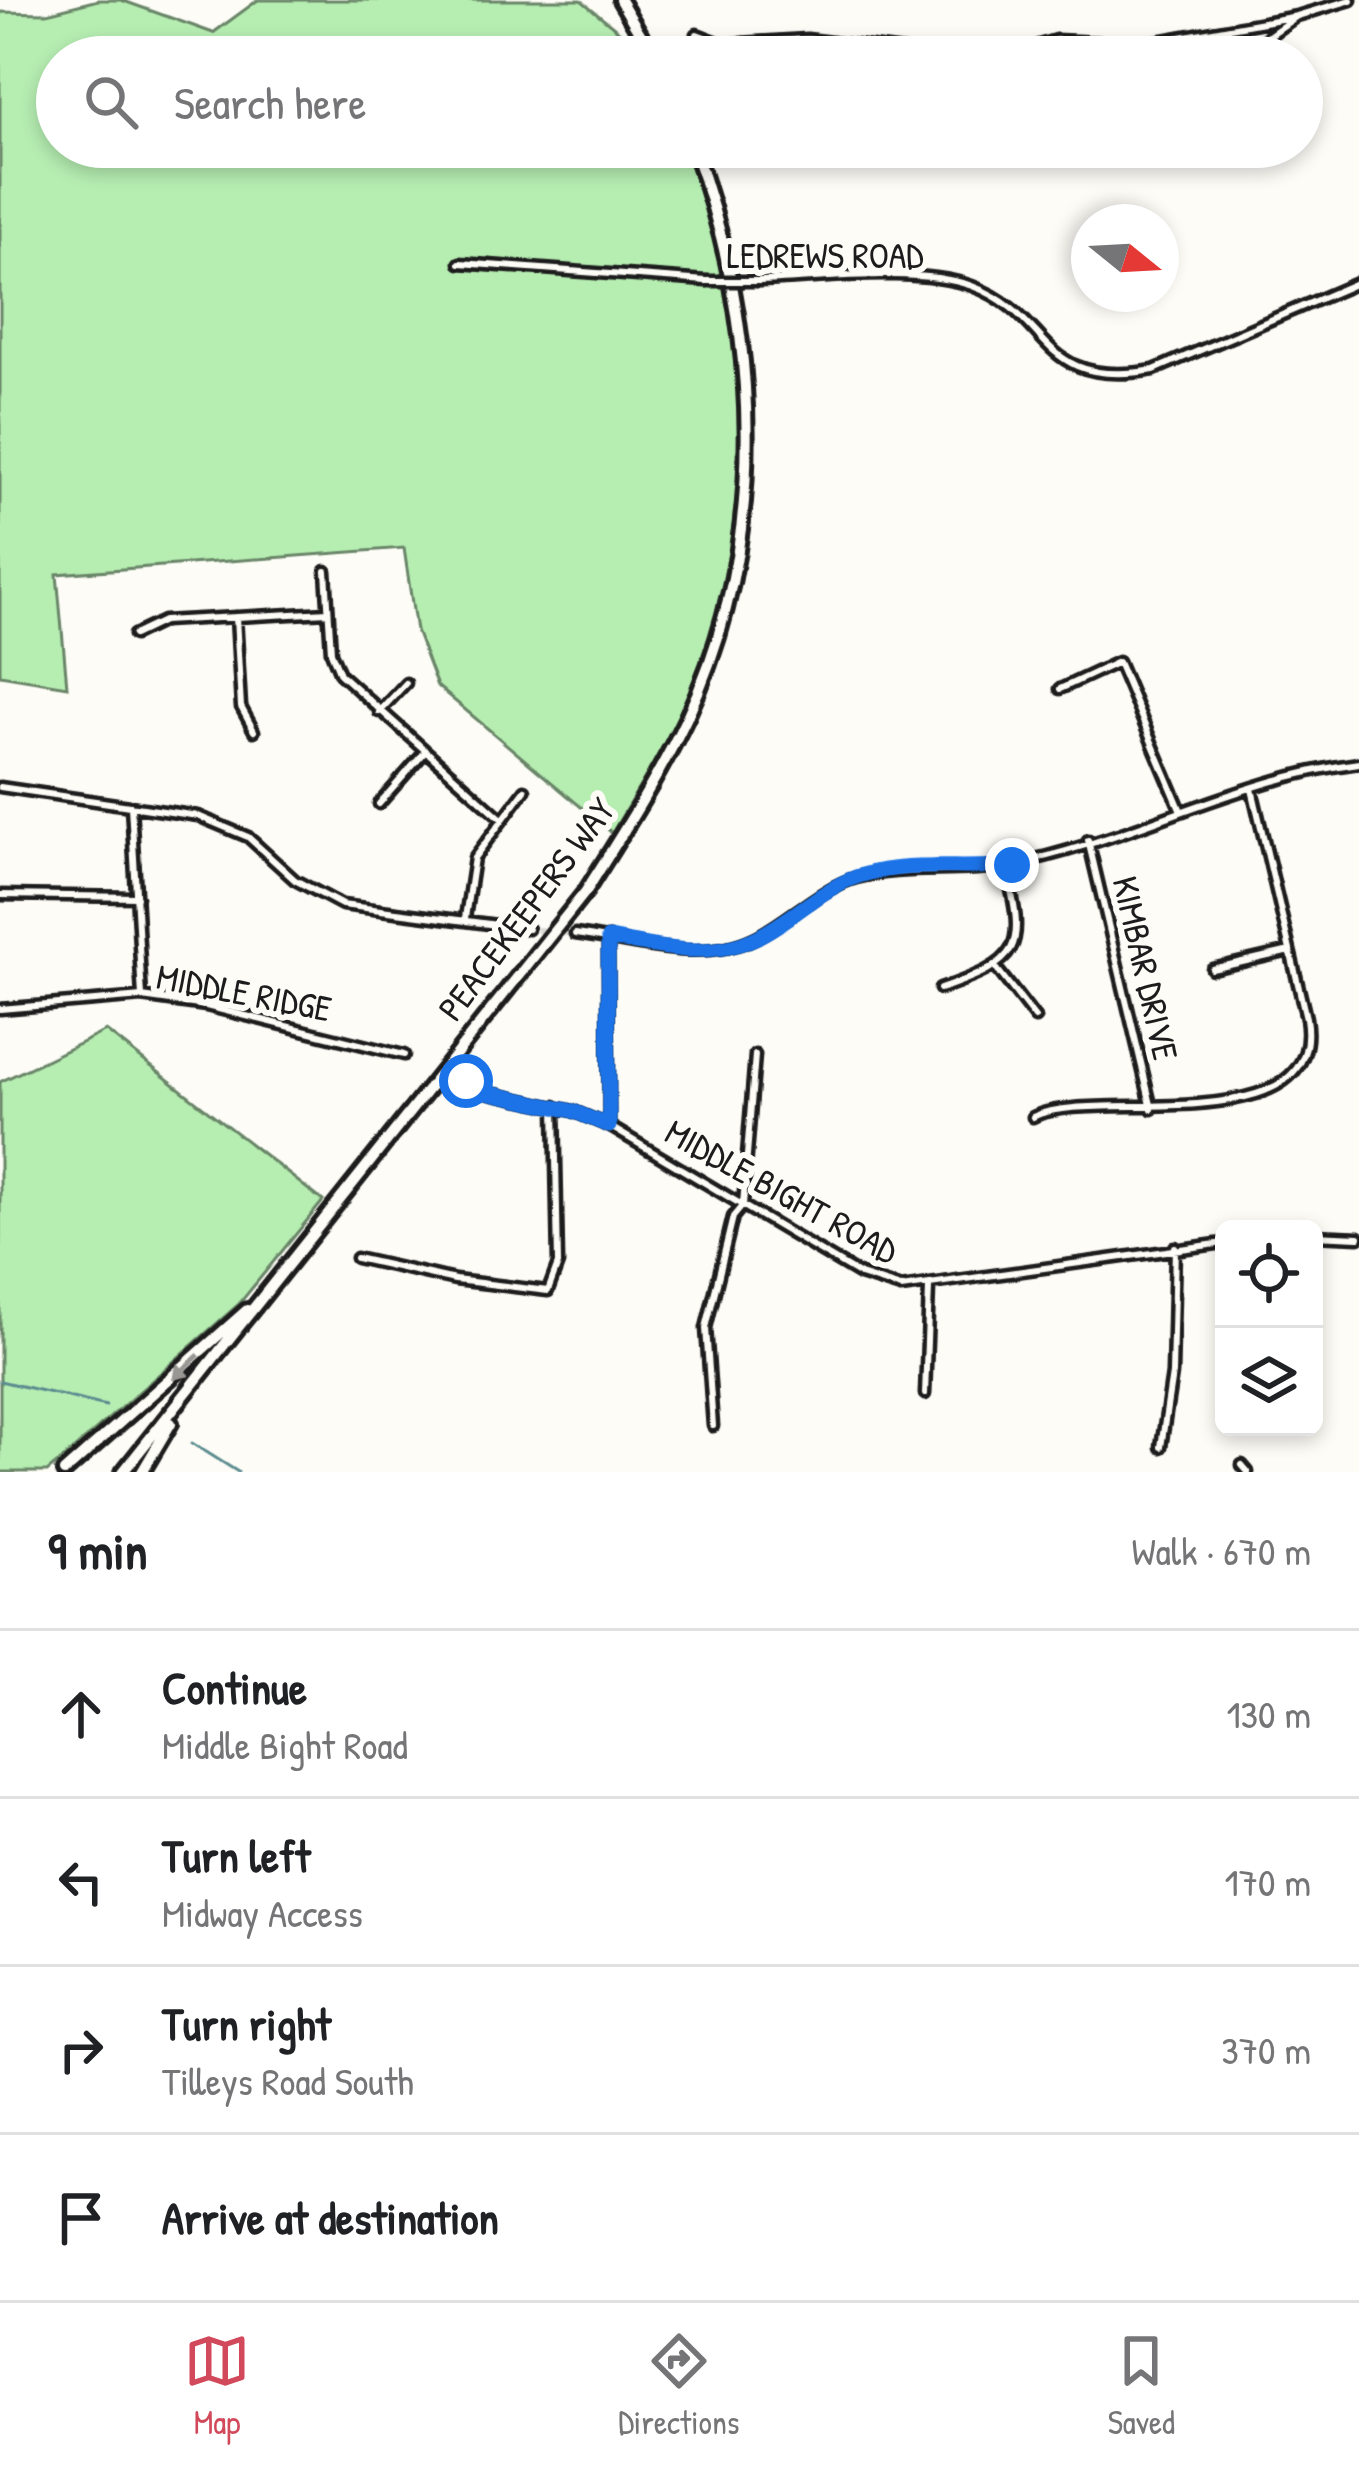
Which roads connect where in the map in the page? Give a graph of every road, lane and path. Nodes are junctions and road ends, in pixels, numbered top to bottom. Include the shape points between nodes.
1 (620, 0) edge
2 (1351, 0) edge
3 (1298, 16) junction
4 (697, 34) dead end
5 (641, 36) edge
6 (702, 36) edge
7 (1186, 36) edge
8 (1269, 36) edge
9 (699, 168) edge
10 (460, 263) dead end
11 (1359, 282) edge
12 (326, 571) dead end
13 (328, 612) junction
14 (236, 617) junction
15 (134, 635) dead end
16 (406, 682) dead end
17 (1060, 689) dead end
18 (379, 712) junction
19 (254, 731) dead end
20 (424, 753) junction
21 (1359, 763) edge
22 (0, 787) edge
23 (1252, 789) junction
24 (525, 790) dead end
25 (379, 804) dead end
26 (131, 806) junction
27 (1181, 812) junction
28 (502, 819) junction
29 (1088, 841) junction
30 (1006, 866) junction
31 (0, 895) edge
32 (137, 897) junction
33 (465, 918) junction
34 (527, 929) tunnel mouth
35 (574, 934) tunnel mouth
36 (608, 938) junction
37 (1290, 951) junction
38 (998, 969) junction
39 (1212, 969) dead end
40 (940, 989) dead end
41 (142, 998) junction
42 (0, 1010) edge
43 (1035, 1018) dead end
44 (404, 1055) dead end
45 (754, 1055) dead end
46 (466, 1081) dead end
47 (555, 1106) junction
48 (1151, 1109) junction
49 (1033, 1118) dead end
50 (609, 1126) junction
51 (742, 1205) junction
52 (1323, 1235) edge
53 (1359, 1237) edge
54 (1215, 1244) edge
55 (1175, 1247) junction
56 (356, 1258) dead end
57 (272, 1287) junction
58 (928, 1288) junction
59 (201, 1376) junction
60 (925, 1394) dead end
61 (713, 1426) dead end
62 (1161, 1447) dead end
63 (64, 1472) edge
64 (123, 1472) edge
65 (142, 1472) edge

1 - 5 highway
2 - 3 street
3 - 7 street
3 - 8 street
4 - 6 street
9 - 57 highway, PEACEKEEPERS WAY via 733,281 748,469 724,599 689,714 586,891
10 - 11 street, LEDREWS ROAD, bridge via 706,281 916,278 971,286 1071,366 1120,376 1154,370
12 - 13 street
13 - 14 street
13 - 18 street via 337,670
14 - 15 street via 158,622
14 - 19 street via 241,702
16 - 18 street
17 - 27 street via 1118,662
18 - 20 street
20 - 25 street
20 - 28 street
21 - 23 street
22 - 26 street
23 - 27 street
23 - 37 street
24 - 28 street
26 - 32 street
26 - 33 street via 227,825 295,880 342,904
27 - 29 street
28 - 33 street via 471,863
29 - 30 street
29 - 48 street, KIMBAR DRIVE
30 - 36 street via 896,869 849,880 752,940 724,948 675,950
30 - 38 street via 1017,925
31 - 32 street
32 - 41 street
33 - 34 street
35 - 36 street
36 - 50 street
37 - 39 street
37 - 48 street via 1308,1041 1294,1074 1262,1092
38 - 40 street
38 - 43 street
41 - 42 street, MIDDLE RIDGE
41 - 44 street, MIDDLE RIDGE
45 - 51 street
46 - 47 street, MIDDLE BIGHT ROAD
47 - 50 street, MIDDLE BIGHT ROAD
47 - 56 street via 558,1264 548,1292
48 - 49 street
50 - 51 street, MIDDLE BIGHT ROAD
51 - 58 street, MIDDLE BIGHT ROAD via 860,1275
51 - 61 street via 706,1328
52 - 53 street
54 - 55 street, MIDDLE BIGHT ROAD
55 - 58 street, MIDDLE BIGHT ROAD
55 - 62 street
57 - 59 highway, PEACEKEEPERS WAY
57 -> 63 highway
58 - 60 street
59 - 64 highway, PEACEKEEPERS WAY
59 - 65 highway

